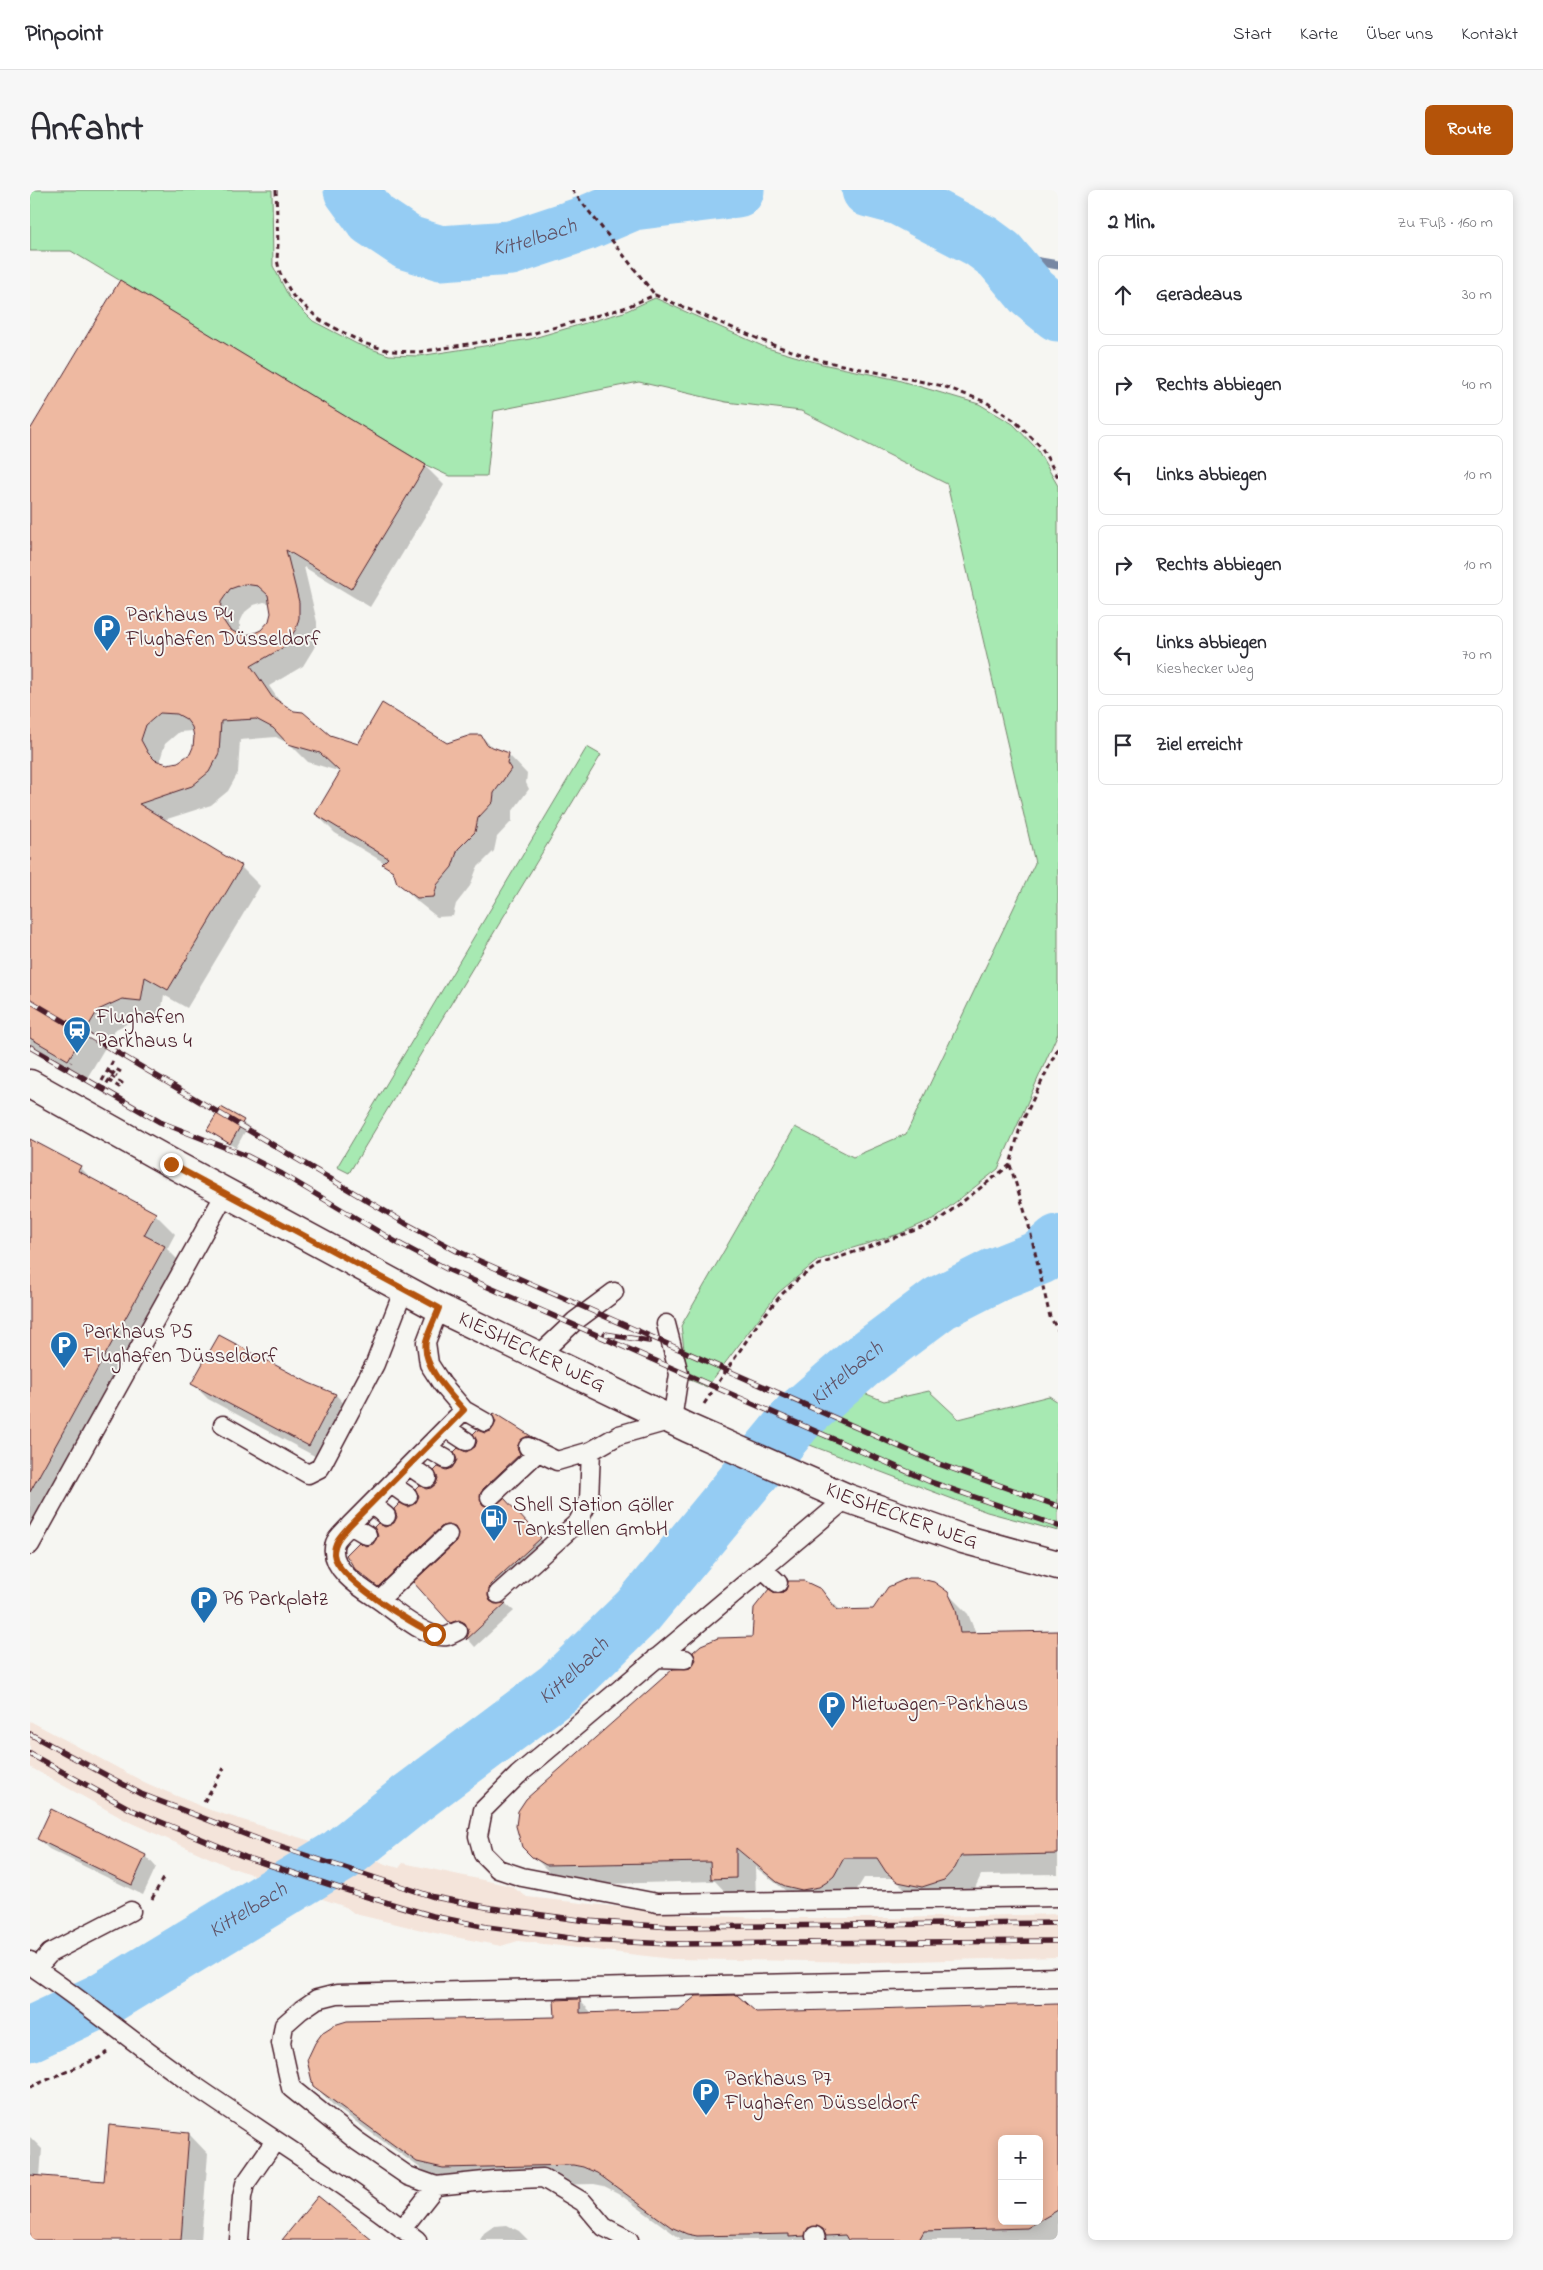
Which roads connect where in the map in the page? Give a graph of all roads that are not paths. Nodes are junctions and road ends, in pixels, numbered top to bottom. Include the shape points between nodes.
1 (30, 1084) edge
2 (226, 1192) junction
3 (404, 1289) junction
4 (614, 1292) dead end
5 (439, 1308) junction
6 (666, 1324) dead end
7 (538, 1356) junction
8 (464, 1410) junction
9 (484, 1422) dead end
10 (680, 1424) junction
11 (223, 1425) dead end
12 (446, 1428) junction
13 (466, 1441) dead end
14 (427, 1448) junction
15 (591, 1450) junction
16 (446, 1459) dead end
17 (409, 1466) junction
18 (427, 1478) dead end
19 (391, 1484) junction
20 (492, 1490) dead end
21 (408, 1496) dead end
22 (847, 1498) junction
23 (371, 1504) junction
24 (386, 1516) dead end
25 (350, 1525) junction
26 (366, 1535) dead end
27 (438, 1540) dead end
28 (30, 1545) edge
29 (1058, 1565) edge
30 (764, 1570) junction
31 (778, 1583) dead end
32 (498, 1594) dead end
33 (379, 1600) junction
34 (458, 1631) dead end
35 (656, 1658) junction
36 (684, 1659) dead end
37 (1058, 1897) edge
38 (131, 1911) dead end
39 (32, 1966) edge
40 (1058, 1976) edge
41 (275, 2141) junction
42 (436, 2186) junction
43 (402, 2228) junction
44 (239, 2240) edge
45 (417, 2240) edge
46 (629, 2240) edge

1 - 2 street, KIESHECKER WEG
2 - 3 street, KIESHECKER WEG
2 - 28 lane
3 - 5 street, KIESHECKER WEG
3 - 11 lane via 375,1364 320,1468 308,1474
4 - 7 lane via 575,1321
5 - 7 street, KIESHECKER WEG
5 - 8 lane via 426,1342 429,1364
6 - 10 lane via 679,1374
7 - 10 street, KIESHECKER WEG
8 - 9 lane
8 - 12 lane
10 - 15 lane via 619,1435
10 - 22 street, KIESHECKER WEG
12 - 13 lane
12 - 14 lane
14 - 16 lane
14 - 17 lane
15 - 20 lane via 557,1461 533,1450
15 - 32 lane via 589,1500 578,1522
17 - 18 lane
17 - 19 lane
19 - 21 lane
19 - 23 lane
22 - 29 street, KIESHECKER WEG via 963,1539
22 - 30 lane
23 - 24 lane
23 - 25 lane
25 - 26 lane
25 - 33 lane via 342,1547 334,1555 346,1575
27 - 33 lane via 395,1577
30 - 31 lane
30 - 35 lane
33 - 34 lane via 413,1624 434,1634 446,1636
35 - 36 lane
35 - 37 lane via 518,1775 483,1810 478,1836 480,1845 483,1854 498,1869 522,1877 657,1903
38 - 39 lane via 50,1953
39 - 41 lane
40 - 42 lane via 337,1994 317,1999 301,2010 284,2025 281,2043 291,2088 357,2141 408,2176
41 - 43 lane via 314,2164
41 - 44 lane via 245,2184
42 - 43 lane
42 - 46 lane via 543,2178 583,2202 604,2227
43 - 45 lane

